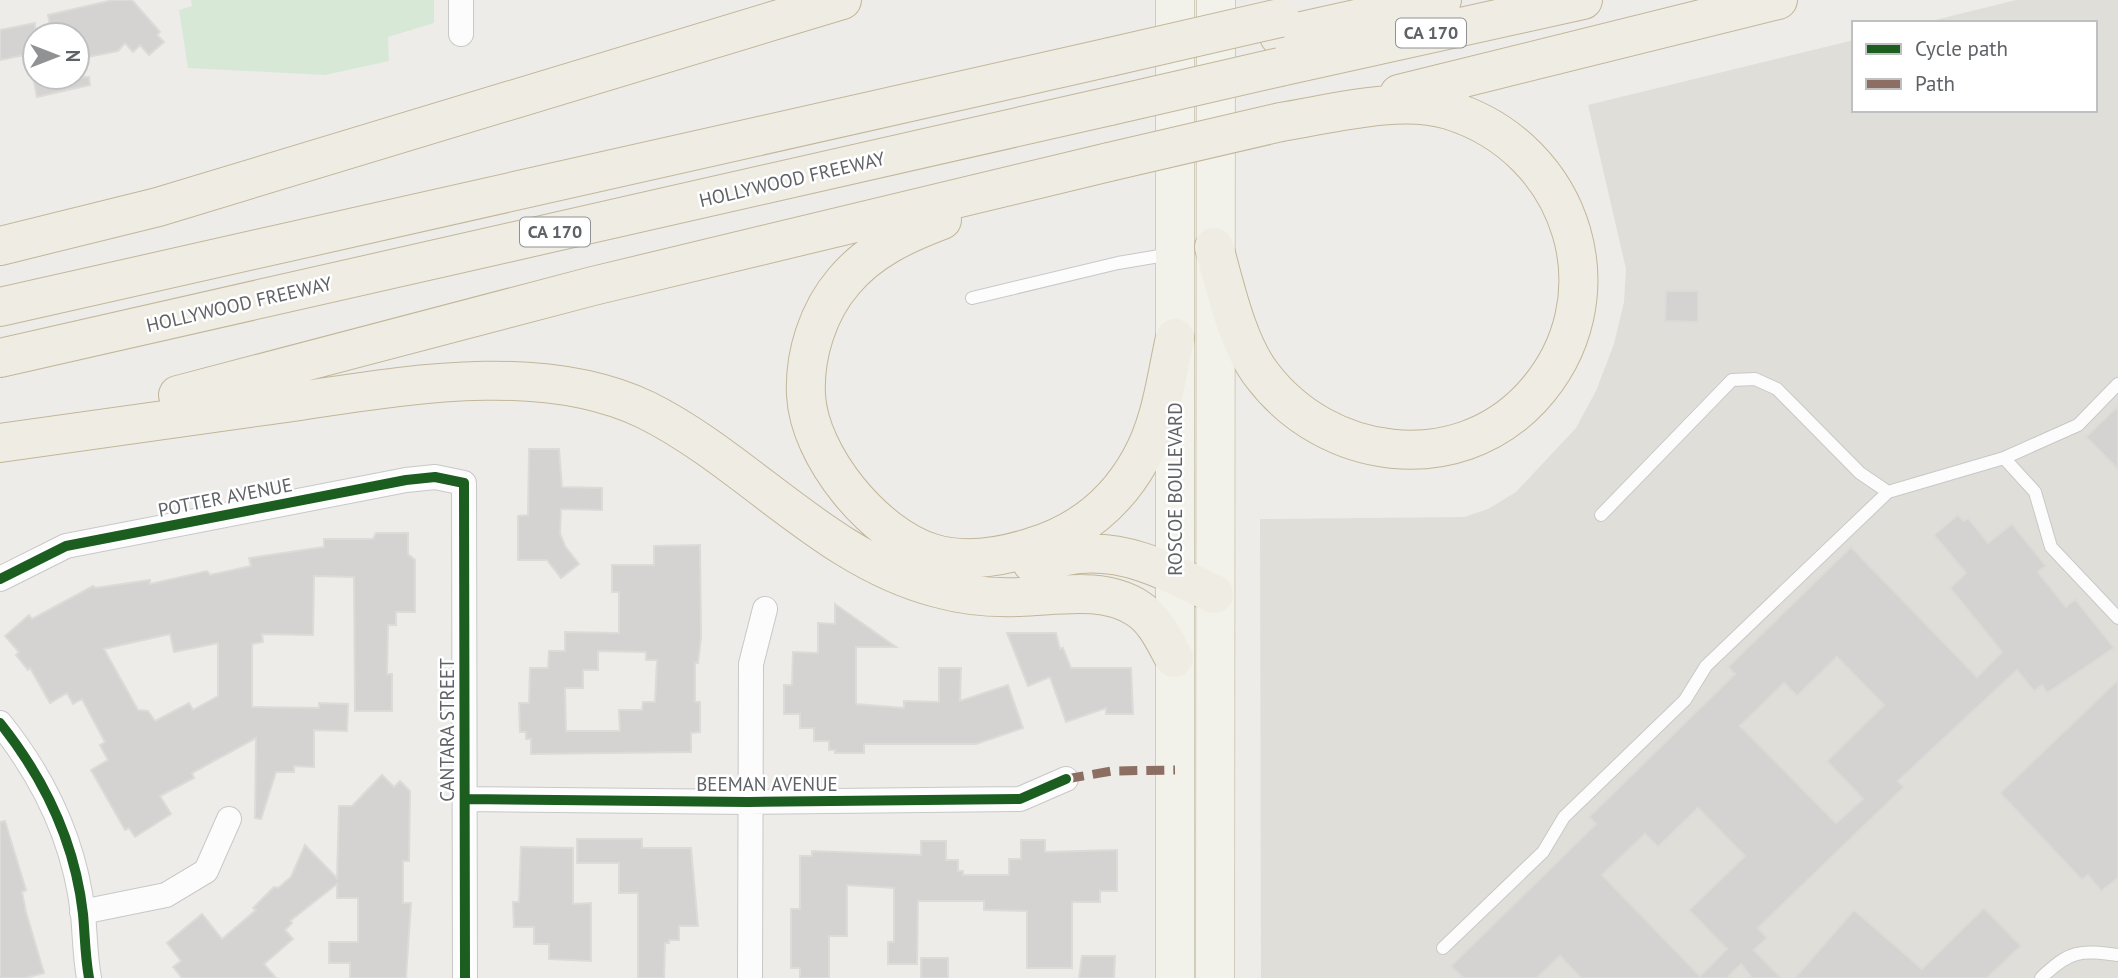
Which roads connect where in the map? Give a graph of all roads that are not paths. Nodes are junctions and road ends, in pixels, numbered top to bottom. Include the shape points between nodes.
1 (461, 0) edge
2 (842, 0) edge
3 (1175, 0) edge
4 (1216, 0) edge
5 (1358, 0) edge
6 (1443, 0) edge
7 (1583, 0) edge
8 (1778, 0) edge
9 (1276, 30) edge
10 (461, 34) dead end
11 (1110, 68) junction
12 (1281, 121) junction
13 (1109, 162) junction
14 (0, 246) edge
15 (1214, 247) junction
16 (1175, 254) junction
17 (0, 287) edge
18 (972, 298) dead end
19 (0, 307) edge
20 (0, 325) edge
21 (1175, 338) junction
22 (0, 358) edge
23 (2118, 384) edge
24 (0, 435) edge
25 (0, 443) edge
26 (2004, 458) junction
27 (464, 483) joint
28 (1888, 492) junction
29 (1601, 515) dead end
30 (975, 559) junction
31 (1176, 576) junction
32 (0, 579) edge
33 (1214, 594) junction
34 (765, 609) dead end
35 (2118, 618) edge
36 (1174, 658) junction
37 (0, 723) edge
38 (1066, 779) dead end
39 (465, 799) junction
40 (748, 802) junction
41 (229, 819) dead end
42 (82, 912) junction
43 (1443, 948) dead end
44 (2118, 955) edge
45 (89, 978) edge
46 (465, 978) edge
47 (750, 978) edge
48 (1175, 978) edge
49 (1215, 978) edge
50 (2040, 978) edge

1 - 10 street
2 - 14 highway via 158,207
3 - 16 main road, ROSCOE BOULEVARD
4 - 15 main road, ROSCOE BOULEVARD
5 - 9 highway
6 - 9 highway
7 - 9 highway, HOLLYWOOD FREEWAY / CA 170
8 - 12 highway
9 - 11 highway, HOLLYWOOD FREEWAY / CA 170
9 - 11 highway, HOLLYWOOD FREEWAY / CA 170, bridge
11 - 17 highway, HOLLYWOOD FREEWAY / CA 170
11 - 19 highway
11 - 20 highway
11 - 22 highway, HOLLYWOOD FREEWAY / CA 170
12 - 13 highway, bridge
12 - 15 highway via 1402,105 1447,109 1492,128 1528,154 1557,194 1574,239 1578,288 1571,332 1554,366 1531,398 1468,439 1421,451 1376,449 1335,435 1294,408 1261,374 1243,336
13 - 24 highway via 593,286 218,387
13 - 30 highway via 911,232 864,262 844,281 821,316 809,355 806,396 834,471 863,508 896,537 934,554
15 - 33 main road, ROSCOE BOULEVARD
16 - 18 lane
16 - 21 main road, ROSCOE BOULEVARD
21 - 30 highway via 1156,422 1142,458 1119,493 1090,519 1055,540
21 - 31 main road, ROSCOE BOULEVARD
23 - 26 lane via 2078,425
25 - 36 highway via 384,390 496,381 584,390 645,410 694,439 857,554 897,574 974,594 1112,597 1138,608
26 - 28 lane
26 - 35 lane via 2035,492 2051,547
27 - 32 street, POTTER AVENUE via 435,477 407,480 65,546
27 - 39 street, CANTARA STREET
28 - 29 lane via 1860,473 1777,389 1755,379 1732,380
28 - 43 lane via 1706,666 1685,700 1564,817 1543,852
30 - 31 highway via 1015,565 1080,554 1115,554 1141,559
31 - 33 highway
31 - 36 main road, ROSCOE BOULEVARD
33 - 49 main road, ROSCOE BOULEVARD
34 - 40 street via 751,664
36 - 48 main road, ROSCOE BOULEVARD
37 - 42 street via 48,794 68,848
38 - 40 street, BEEMAN AVENUE via 1020,799
39 - 40 street, BEEMAN AVENUE
39 - 46 street, CANTARA STREET
40 - 47 street
41 - 42 street via 206,872 166,895
42 - 45 street
44 - 50 lane via 2082,950

